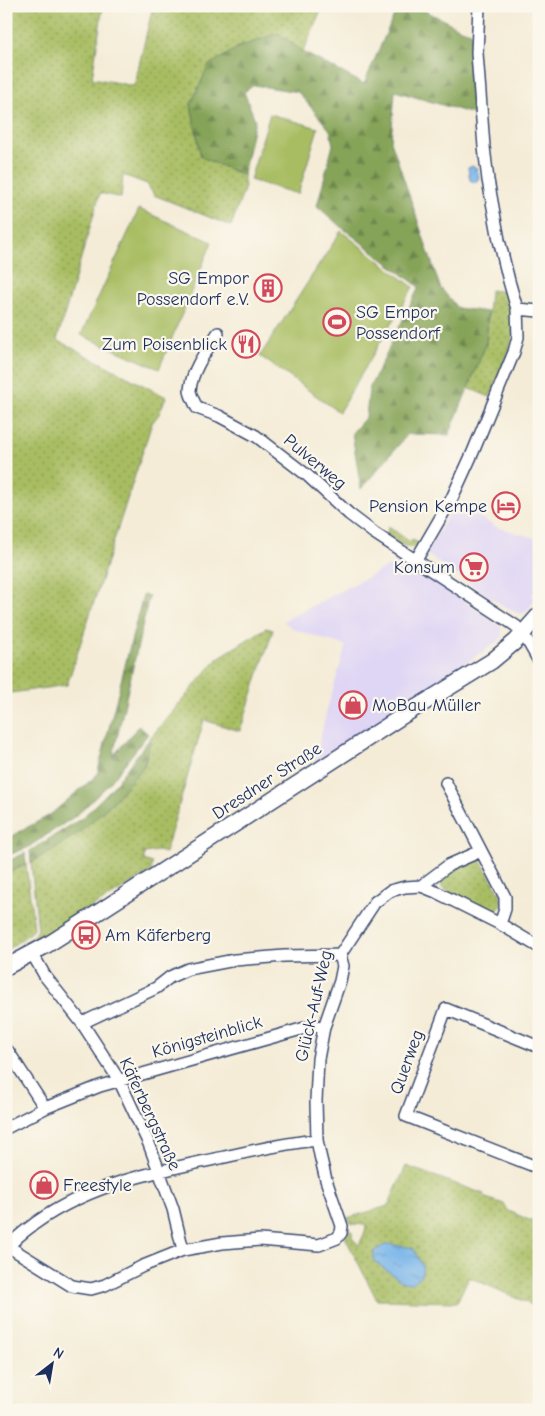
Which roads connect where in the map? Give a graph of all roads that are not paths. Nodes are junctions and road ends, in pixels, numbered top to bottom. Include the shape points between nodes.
1 (479, 6) edge
2 (517, 309) junction
3 (539, 311) edge
4 (218, 333) dead end
5 (416, 560) junction
6 (539, 615) edge
7 (523, 634) junction
8 (539, 661) edge
9 (446, 783) dead end
10 (481, 851) junction
11 (421, 886) junction
12 (500, 924) junction
13 (539, 948) edge
14 (32, 953) junction
15 (340, 954) junction
16 (6, 967) edge
17 (82, 1023) junction
18 (324, 1027) junction
19 (539, 1047) edge
20 (8, 1051) dead end
21 (119, 1080) junction
22 (45, 1108) junction
23 (6, 1128) edge
24 (317, 1140) junction
25 (539, 1168) edge
26 (158, 1171) junction
27 (7, 1246) edge
28 (183, 1250) junction

1 - 2 street via 477,53 488,180
2 - 3 street
2 - 5 street via 518,337 514,352 448,507
4 - 5 street, Pulverweg via 202,358 190,391 197,408 256,436 308,476 349,514
5 - 7 street, Pulverweg via 516,626
6 - 7 main road, Dresdner Straße
7 - 8 street, Pulverweg
7 - 14 main road, Dresdner Straße via 492,661
9 - 10 street
10 - 11 street, Glück-Auf-Weg via 449,866
10 - 12 street via 505,897
11 - 12 street
11 - 15 street, Glück-Auf-Weg via 390,891 375,902
12 - 13 street
14 - 16 main road, Dresdner Straße
14 - 17 street, Käferbergstraße via 45,976
15 - 17 street via 236,960 188,969
15 - 18 street, Glück-Auf-Weg via 343,966 340,981
17 - 21 street, Käferbergstraße
18 - 21 street, Königsteinblick via 312,1026
18 - 24 street, Glück-Auf-Weg via 318,1059
19 - 25 street, Querweg via 446,1009 406,1116
20 - 22 street
21 - 22 street, Königsteinblick
21 - 26 street, Käferbergstraße
22 - 23 street, Königsteinblick
24 - 26 street via 291,1142
24 - 28 street, Glück-Auf-Weg via 326,1180 342,1226 337,1238 319,1245 260,1240
26 - 27 street via 69,1202
26 - 28 street, Käferbergstraße via 174,1209
27 - 28 street via 72,1286 91,1289

